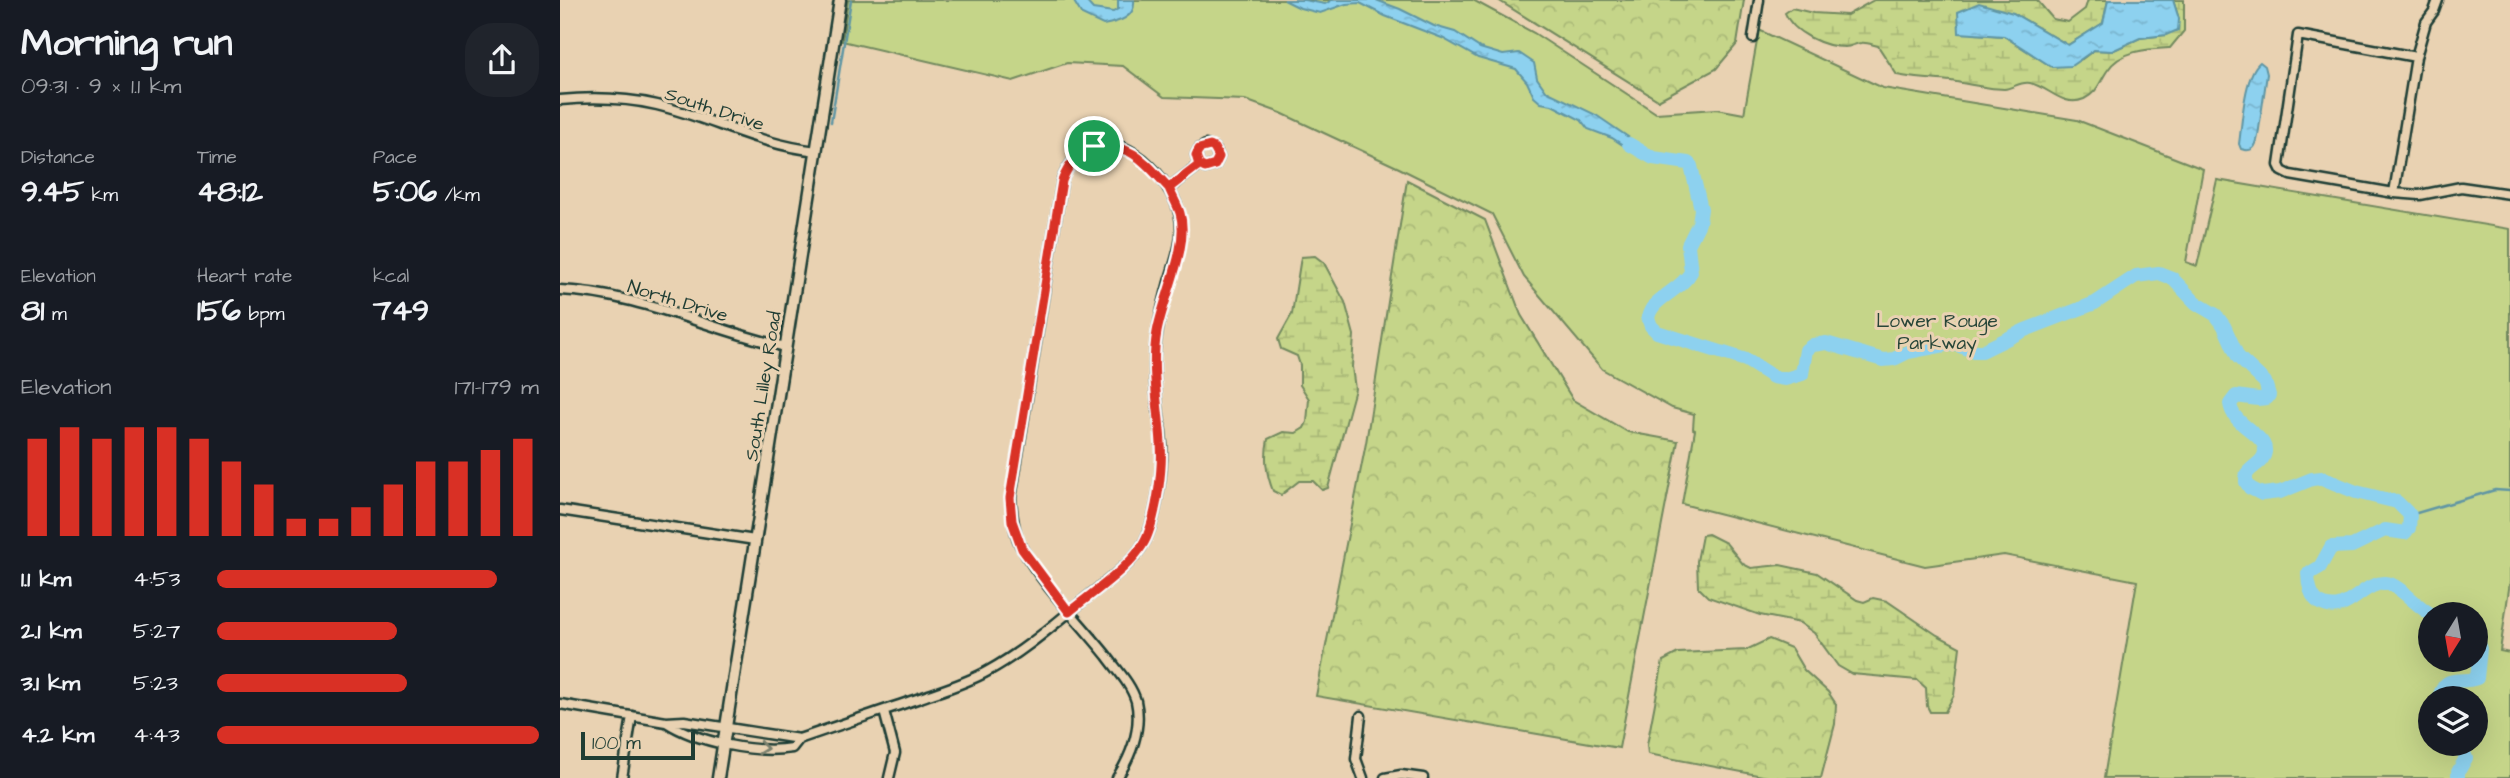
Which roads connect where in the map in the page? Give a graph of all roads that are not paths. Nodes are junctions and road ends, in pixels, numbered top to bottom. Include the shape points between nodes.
1 (840, 0) edge
2 (1759, 0) edge
3 (2438, 0) edge
4 (1753, 38) dead end
5 (2416, 57) junction
6 (560, 100) edge
7 (817, 151) junction
8 (1199, 165) dead end
9 (1169, 188) junction
10 (2394, 193) junction
11 (2510, 194) edge
12 (560, 290) edge
13 (786, 347) junction
14 (560, 510) edge
15 (755, 540) junction
16 (1069, 612) junction
17 (560, 704) edge
18 (884, 711) junction
19 (632, 716) junction
20 (1361, 716) dead end
21 (666, 722) junction
22 (726, 728) junction
23 (799, 739) junction
24 (723, 743) junction
25 (622, 778) edge
26 (718, 778) edge
27 (890, 778) edge
28 (1117, 778) edge
29 (1363, 778) edge
30 (1385, 778) edge
31 (1423, 778) edge

1 - 7 street, South Lilley Road
2 - 4 street
3 - 5 street
5 - 10 street
5 - 10 street via 2298,35 2288,94 2278,158 2282,171
6 - 7 street, South Drive via 655,105 746,136
7 - 13 street, South Lilley Road
8 - 9 street
9 - 16 street via 1182,229 1155,346 1154,386 1162,445 1149,534 1140,550
9 - 16 street via 1128,149 1111,145 1085,150 1070,163 1062,181 1010,498 1022,549
10 - 11 street via 2420,195 2462,187
12 - 13 street, North Drive via 618,298
13 - 15 street, South Lilley Road
14 - 15 street
15 - 22 street, South Lilley Road
16 - 18 street via 988,671
16 - 28 street via 1126,681 1136,701 1137,730
17 - 19 street
18 - 23 street
18 - 27 street via 895,753
19 - 21 street
19 - 25 street
20 - 29 street via 1356,759
21 - 22 street
21 - 24 street via 688,734
22 - 23 street
22 - 24 street, South Lilley Road
24 -> 23 street via 778,750 792,748
24 - 26 street, South Lilley Road
30 - 31 street

